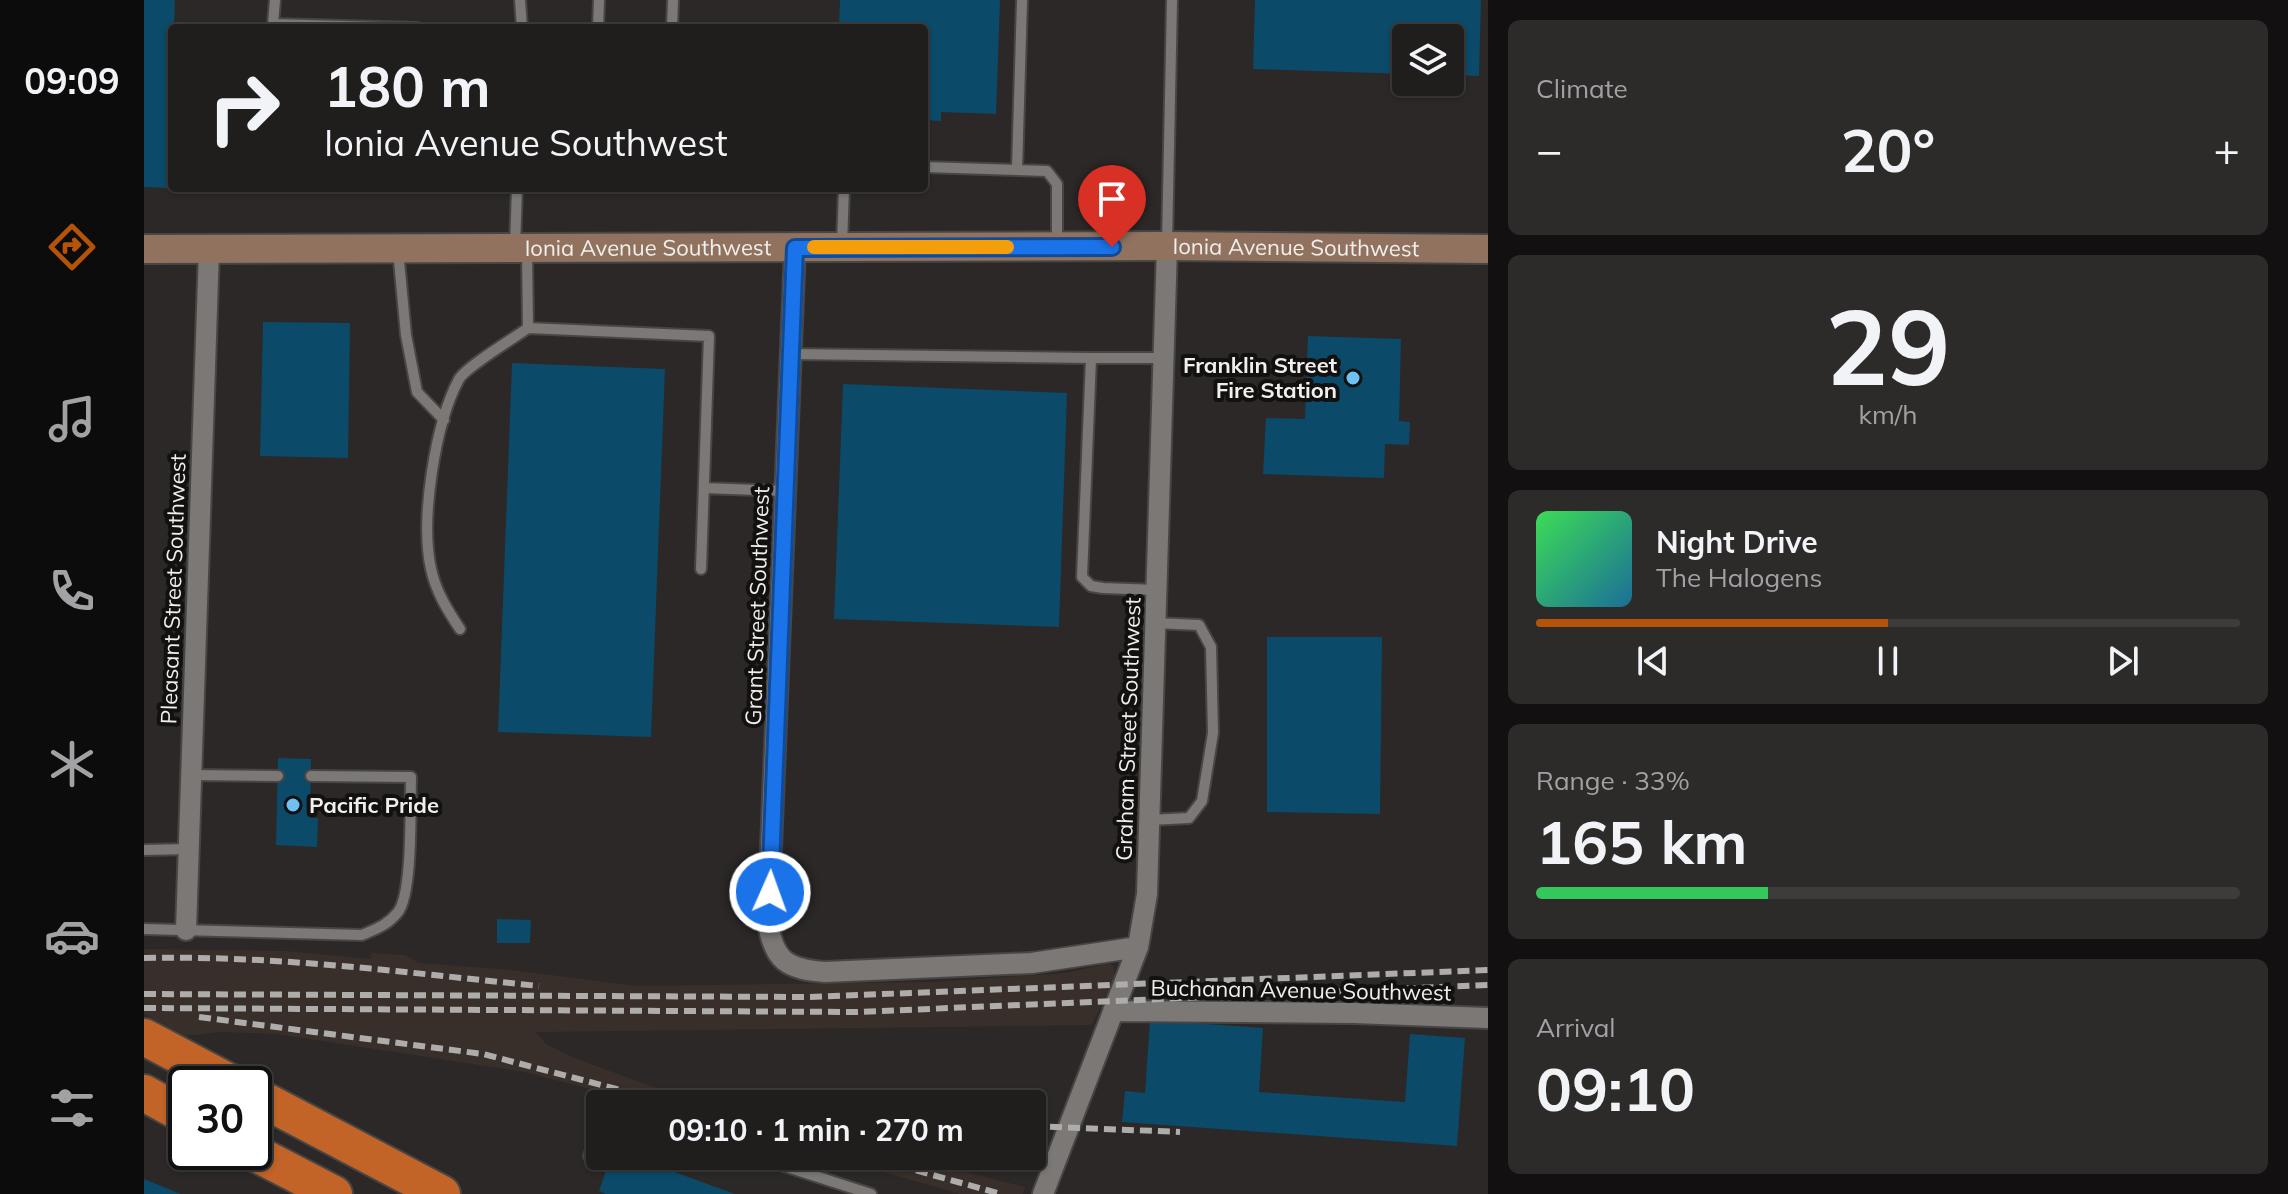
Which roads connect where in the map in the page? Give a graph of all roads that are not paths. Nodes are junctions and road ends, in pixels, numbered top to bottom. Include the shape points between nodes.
1 (275, 0) edge
2 (520, 0) edge
3 (599, 0) edge
4 (673, 0) edge
5 (1022, 0) edge
6 (1172, 0) edge
7 (273, 24) edge
8 (522, 24) edge
9 (598, 24) edge
10 (672, 24) edge
11 (928, 167) edge
12 (1017, 170) junction
13 (517, 192) edge
14 (844, 192) edge
15 (1167, 246) junction
16 (842, 247) junction
17 (1057, 247) junction
18 (521, 248) junction
19 (795, 248) junction
20 (144, 249) edge
21 (209, 249) junction
22 (397, 249) junction
23 (1488, 249) edge
24 (528, 328) junction
25 (791, 354) junction
26 (1091, 358) junction
27 (1164, 358) junction
28 (444, 420) junction
29 (704, 488) junction
30 (785, 491) junction
31 (701, 569) dead end
32 (1157, 590) junction
33 (1155, 623) junction
34 (460, 629) dead end
35 (191, 775) junction
36 (278, 776) dead end
37 (311, 776) dead end
38 (1149, 820) junction
39 (189, 849) junction
40 (144, 850) edge
41 (144, 929) edge
42 (186, 930) junction
43 (1138, 947) junction
44 (783, 961) joint
45 (1113, 1011) junction
46 (1488, 1018) edge
47 (144, 1037) edge
48 (199, 1066) edge
49 (144, 1093) edge
50 (272, 1104) edge
51 (168, 1106) edge
52 (272, 1162) edge
53 (796, 1170) edge
54 (334, 1194) edge
55 (442, 1194) edge
56 (871, 1194) edge
57 (1043, 1194) edge

1 - 7 lane
2 - 8 lane
3 - 9 lane
4 - 10 lane
5 - 12 lane
6 - 15 lane
11 - 12 lane
12 - 17 lane via 1047,171 1057,184
13 - 18 lane
14 - 16 lane
15 - 17 street, Ionia Avenue Southwest
15 - 23 street, Ionia Avenue Southwest
15 - 27 street, Graham Street Southwest
16 - 17 street, Ionia Avenue Southwest
16 - 19 street, Ionia Avenue Southwest
18 - 19 street, Ionia Avenue Southwest
18 - 22 street, Ionia Avenue Southwest
18 - 24 lane
19 - 25 street, Grant Street Southwest
20 - 21 street, Ionia Avenue Southwest
21 - 22 street, Ionia Avenue Southwest
21 - 35 street, Pleasant Street Southwest
22 - 28 lane via 417,392
24 - 28 lane via 460,376
24 - 29 lane via 709,336
25 - 26 lane
25 - 30 street, Grant Street Southwest
26 - 27 lane
26 - 32 lane via 1082,577 1091,586
27 - 32 street, Graham Street Southwest
28 - 34 lane via 435,445 428,523 431,568 445,607
29 - 30 lane
29 - 31 lane
30 - 44 street, Grant Street Southwest via 768,923 772,946
32 - 33 street, Graham Street Southwest
33 - 38 street, Graham Street Southwest
33 - 38 lane via 1199,625 1211,647 1213,733 1196,810 1189,818
35 - 36 lane
35 - 39 street, Pleasant Street Southwest
37 - 42 lane via 411,777 408,878 401,909 386,924 362,935
38 - 43 street, Graham Street Southwest via 1147,894
39 - 40 lane
39 - 42 street, Pleasant Street Southwest
41 - 42 lane
43 - 44 street, Buchanan Avenue Southwest via 1032,963 841,972 803,970
43 - 45 street, Graham Street Southwest
45 - 46 street, Buchanan Avenue Southwest
45 - 57 street, Graham Street Southwest
47 - 48 highway
49 - 51 highway
50 - 55 highway
52 - 54 highway
53 - 56 lane

